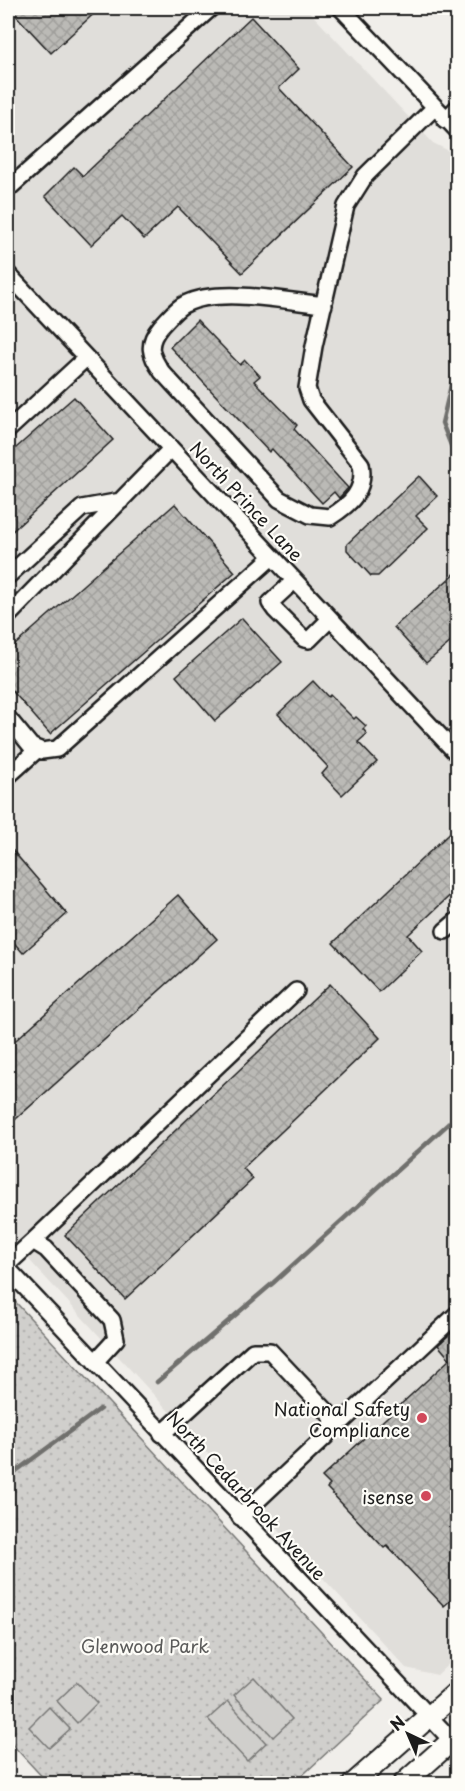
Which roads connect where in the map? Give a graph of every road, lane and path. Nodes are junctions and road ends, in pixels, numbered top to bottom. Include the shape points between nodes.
1 (211, 8) edge
2 (341, 8) edge
3 (458, 108) edge
4 (439, 114) junction
5 (458, 131) edge
6 (8, 189) edge
7 (8, 274) edge
8 (324, 305) junction
9 (86, 358) junction
10 (8, 430) edge
11 (171, 449) junction
12 (121, 501) junction
13 (272, 557) junction
14 (8, 576) edge
15 (294, 581) junction
16 (8, 616) edge
17 (330, 619) junction
18 (8, 718) edge
19 (38, 749) junction
20 (458, 755) edge
21 (8, 776) edge
22 (458, 920) edge
23 (446, 931) dead end
24 (296, 991) dead end
25 (33, 1241) junction
26 (8, 1264) edge
27 (8, 1269) edge
28 (458, 1313) edge
29 (95, 1362) junction
30 (332, 1425) junction
31 (162, 1434) junction
32 (240, 1517) junction
33 (458, 1691) edge
34 (428, 1717) junction
35 (455, 1741) edge
36 (353, 1784) edge
37 (403, 1784) edge

1 - 6 street
2 - 4 street
3 - 4 street
4 - 5 street
4 - 8 street via 365,176 346,206
7 - 9 street, North Prince Lane
8 - 8 street via 307,388 311,400 361,464 363,476 355,496 330,518 310,514 279,499 162,372 152,357 151,345 159,329 183,304 198,299 236,295
9 - 10 street
9 - 11 street, North Prince Lane
11 - 12 street
11 - 13 street, North Prince Lane
12 - 14 street via 82,508
12 - 16 street
13 - 15 street, North Prince Lane
13 - 19 street via 57,749
15 - 17 street, North Prince Lane
15 - 17 street via 270,603 275,610 309,640
17 - 20 street, North Prince Lane
18 - 19 street
19 - 21 street
22 - 23 street
24 - 25 street
25 - 26 street
25 - 29 street via 46,1249 112,1320 116,1339
27 - 29 street, North Cedarbrook Avenue
28 - 30 street via 344,1420
29 - 31 street, North Cedarbrook Avenue
30 - 31 street via 334,1419 270,1351 253,1351
30 - 32 street via 326,1436
31 - 32 street, North Cedarbrook Avenue
32 - 34 street, North Cedarbrook Avenue
33 - 34 main road
34 - 35 street, North Cedarbrook Avenue
34 - 36 main road
35 - 37 main road

